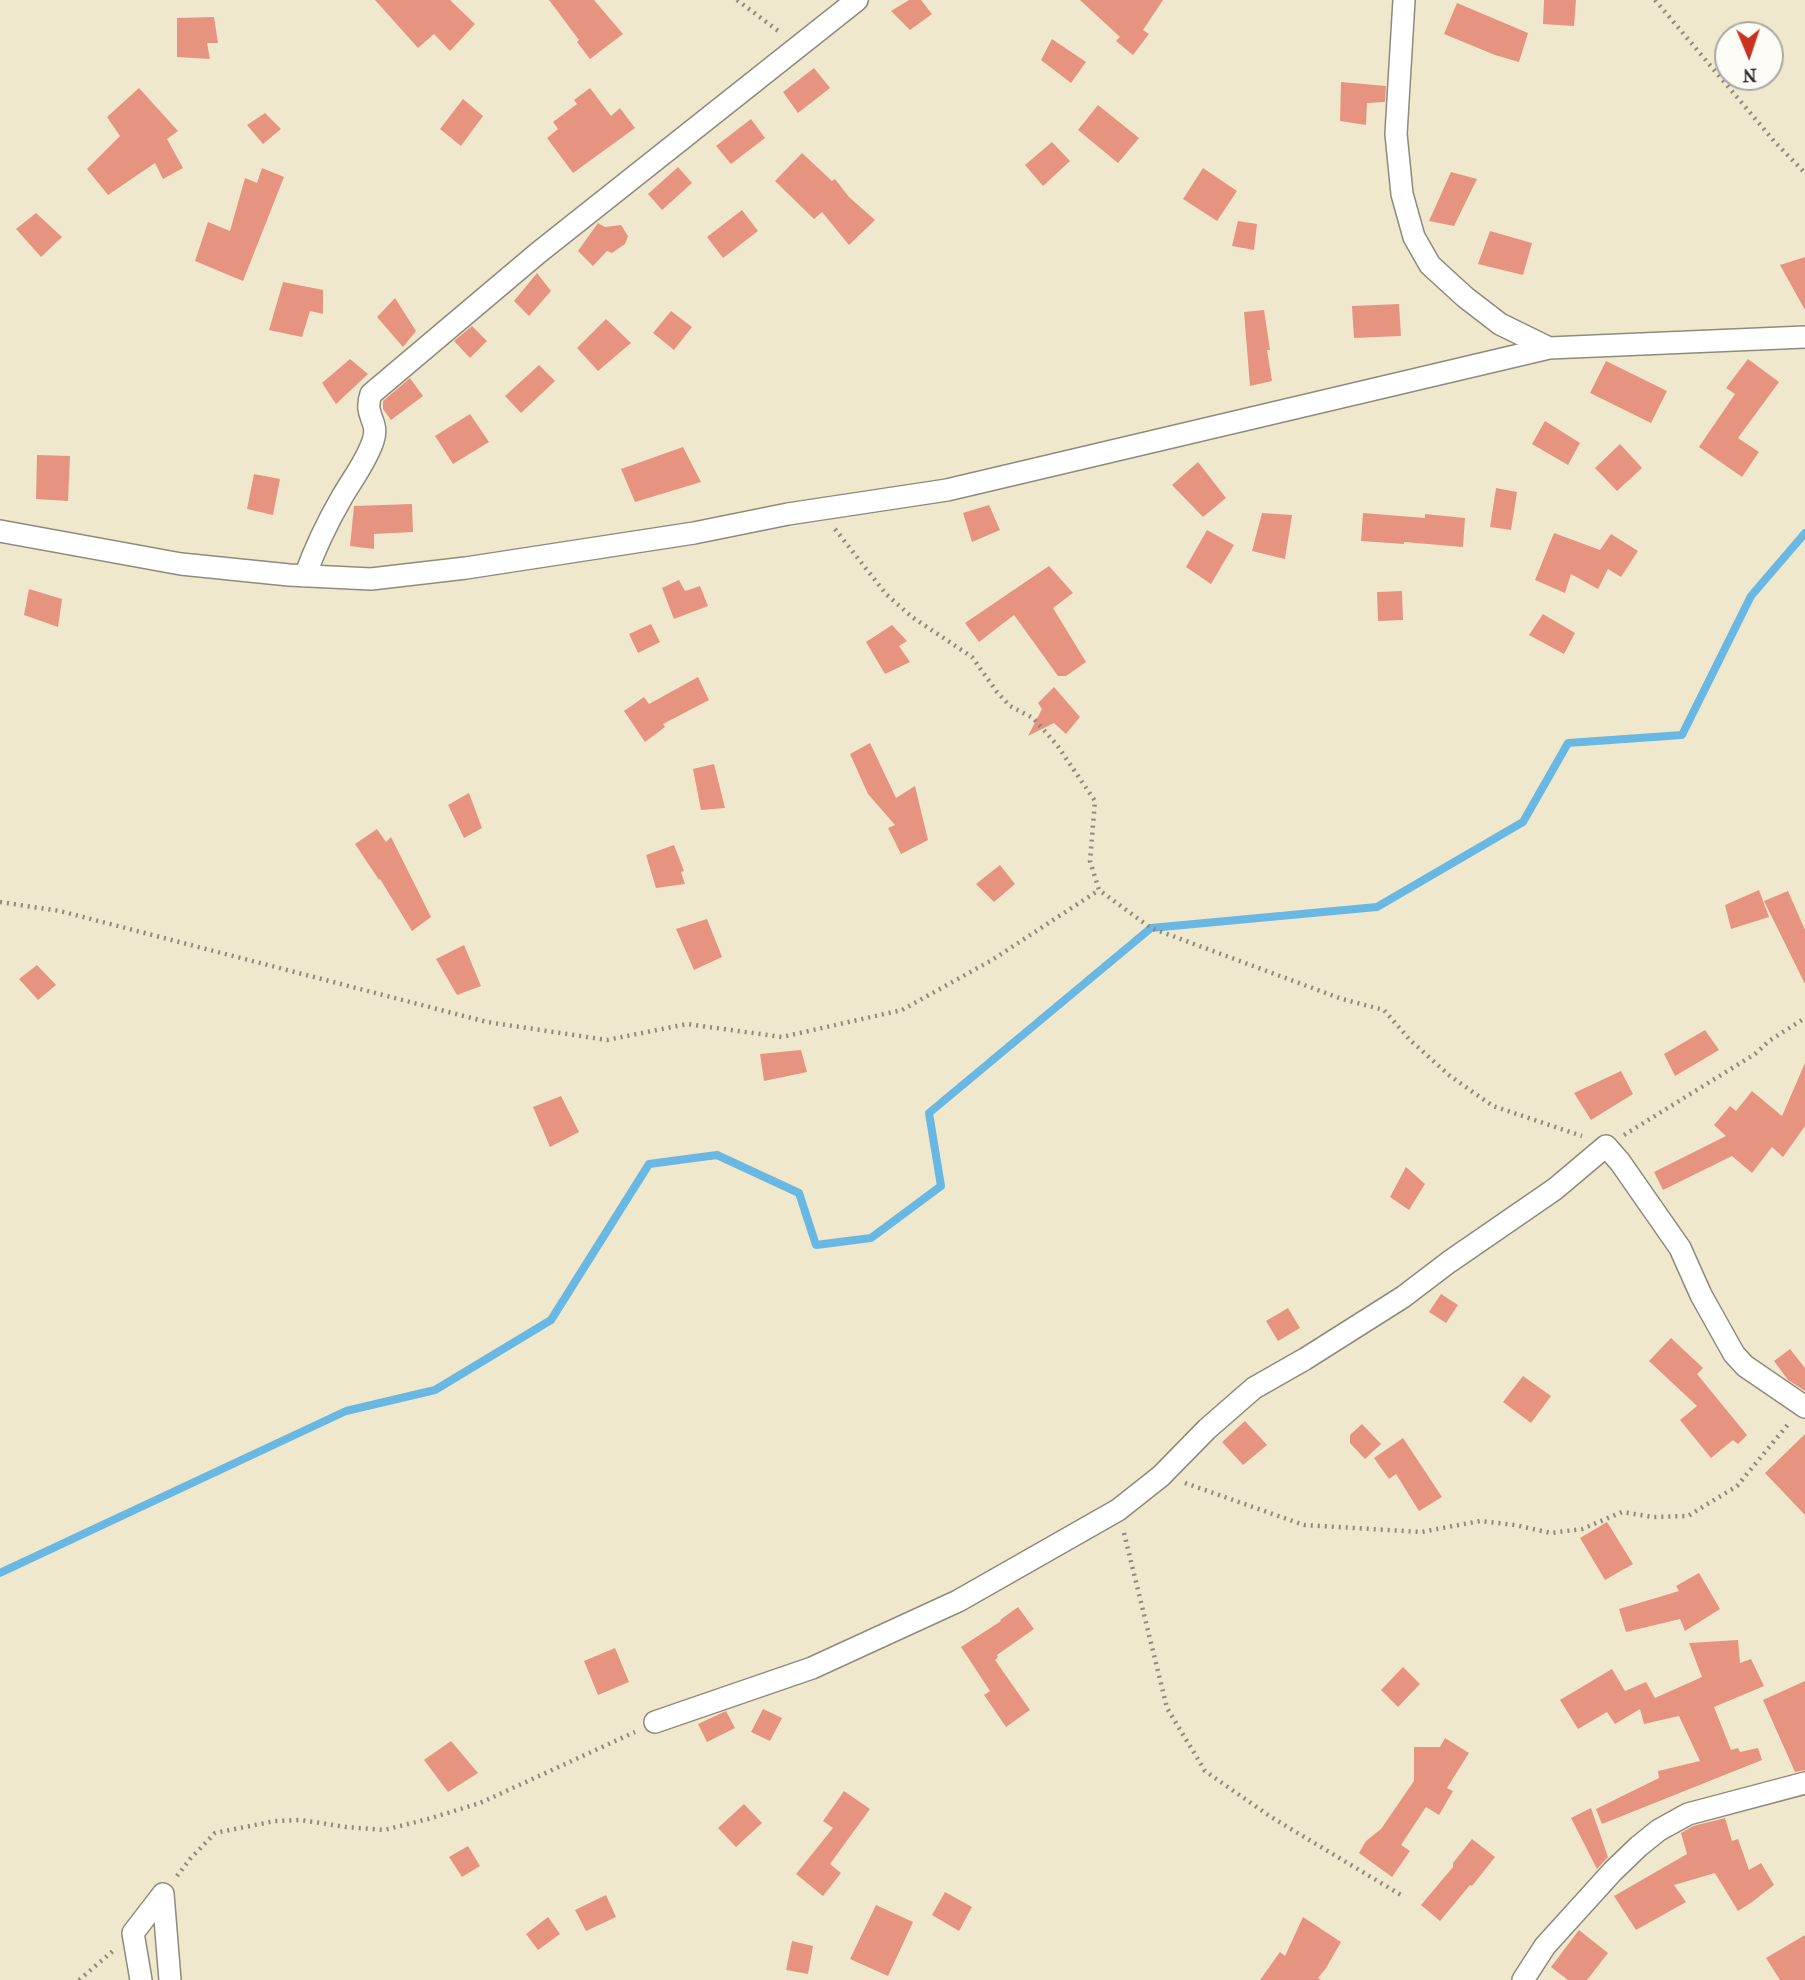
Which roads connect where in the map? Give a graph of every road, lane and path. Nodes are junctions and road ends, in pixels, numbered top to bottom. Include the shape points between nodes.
1 (737, 0) edge
2 (858, 0) edge
3 (1404, 0) edge
4 (1655, 0) edge
5 (799, 46) junction
6 (1805, 173) edge
7 (1805, 337) edge
8 (1549, 348) junction
9 (819, 510) junction
10 (0, 531) edge
11 (305, 576) junction
12 (1099, 890) junction
13 (0, 902) edge
14 (1805, 1018) edge
15 (1606, 1146) junction
16 (1804, 1406) edge
17 (1161, 1476) junction
18 (1118, 1510) junction
19 (655, 1722) joint
20 (1805, 1783) edge
21 (163, 1894) junction
22 (1401, 1895) dead end
23 (133, 1933) junction
24 (79, 1980) edge
25 (141, 1980) edge
26 (170, 1980) edge
27 (1523, 1980) edge

1 - 5 path
2 - 5 street
3 - 8 street via 1396,134 1402,194 1414,237 1430,265 1465,297 1500,324
4 - 6 path
5 - 11 street via 538,253 371,394 368,404 376,426 374,438 316,544
7 - 8 street
8 - 9 street via 947,490
9 - 11 street via 453,569 372,579
9 - 12 path via 886,594 972,657 1010,706 1033,718 1057,745 1095,800 1090,862
10 - 11 street via 181,564
12 - 13 path via 992,960 902,1010 782,1037 687,1024 607,1040 487,1022 61,911
12 - 15 path via 1151,928 1342,999 1384,1010 1450,1076 1493,1106
14 - 15 path
15 - 16 street via 1680,1248 1734,1354
15 - 17 street via 1555,1189 1404,1297 1254,1388
16 - 17 path via 1737,1486 1688,1516 1622,1512 1582,1529 1551,1533 1480,1521 1422,1532 1304,1525
17 - 18 street
18 - 19 street via 958,1601 812,1668
18 - 22 path via 1167,1709 1205,1771 1271,1817
19 - 21 path via 480,1802 417,1822 384,1830 275,1821 215,1833
20 - 27 street via 1688,1814 1659,1830 1613,1871 1545,1946
21 - 23 street
21 - 26 street
23 - 24 path
23 - 25 street

